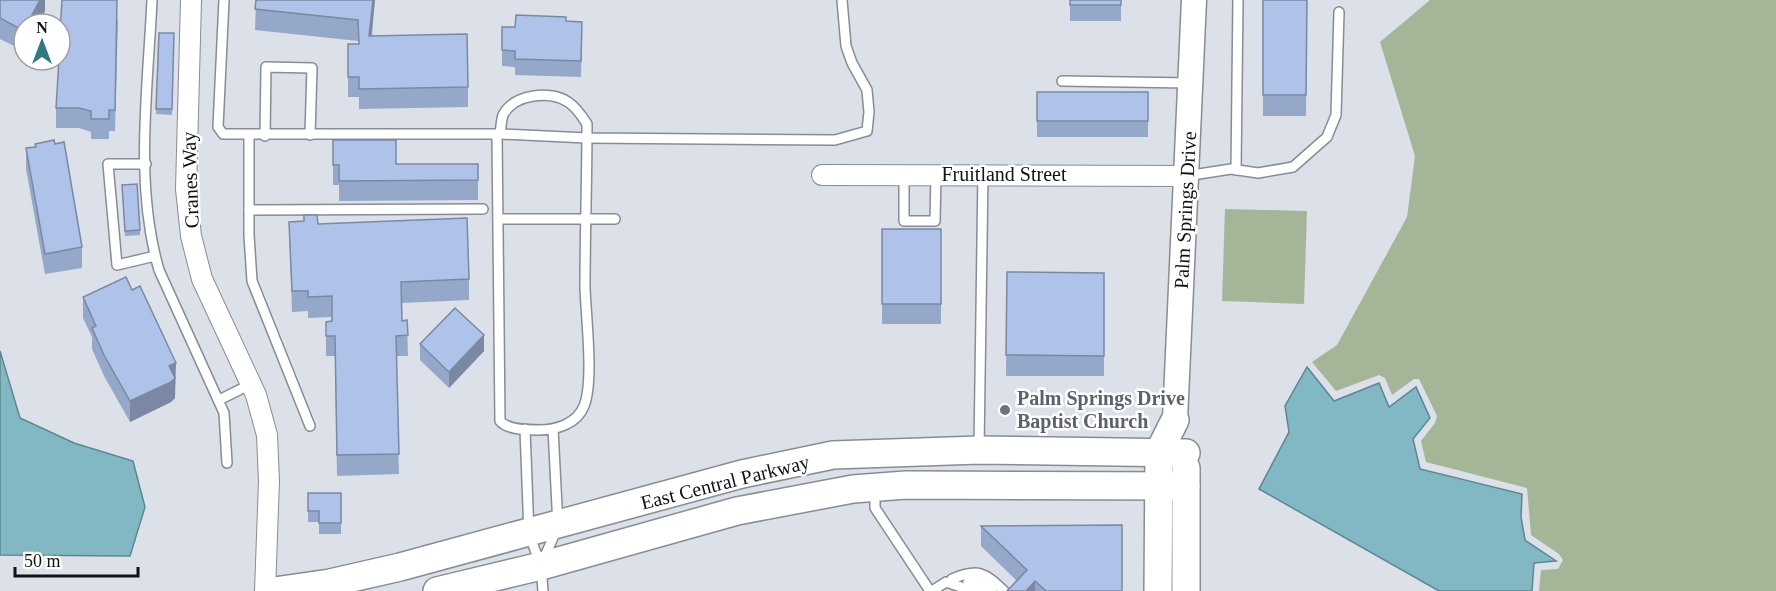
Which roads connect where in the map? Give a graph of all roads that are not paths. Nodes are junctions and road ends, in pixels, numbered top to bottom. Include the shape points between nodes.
1 (152, 0) edge
2 (191, 0) edge
3 (224, 0) edge
4 (842, 0) edge
5 (1194, 0) edge
6 (1238, 0) edge
7 (1339, 12) dead end
8 (1062, 81) dead end
9 (1191, 83) junction
10 (499, 134) junction
11 (310, 135) junction
12 (249, 136) junction
13 (264, 136) junction
14 (586, 138) junction
15 (146, 164) junction
16 (1236, 170) junction
17 (936, 173) junction
18 (904, 174) junction
19 (982, 174) junction
20 (822, 175) dead end
21 (1186, 176) junction
22 (483, 209) dead end
23 (249, 210) junction
24 (498, 219) junction
25 (615, 219) dead end
26 (586, 220) junction
27 (154, 256) junction
28 (251, 384) junction
29 (219, 400) junction
30 (1175, 420) junction
31 (310, 426) dead end
32 (525, 429) junction
33 (553, 429) junction
34 (979, 450) junction
35 (1159, 452) junction
36 (1186, 453) junction
37 (226, 463) dead end
38 (1158, 486) junction
39 (1186, 486) junction
40 (875, 487) junction
41 (558, 526) junction
42 (529, 534) junction
43 (542, 578) edge
44 (953, 578) junction
45 (265, 591) edge
46 (274, 591) edge
47 (437, 591) edge
48 (931, 591) edge
49 (973, 591) edge
50 (983, 591) edge
51 (992, 591) edge
52 (1004, 591) edge
53 (1158, 591) edge
54 (1186, 591) edge

1 - 15 lane, Cranes Way
2 - 28 street, Cranes Way via 186,189 191,236 202,279
3 - 12 lane via 218,127 223,134
4 - 14 lane via 846,46 867,90 867,131 835,141
5 - 9 street, Palm Springs Drive
6 - 16 lane
7 - 16 lane via 1336,115 1327,138 1293,167 1258,172
8 - 9 lane
9 - 21 street, Palm Springs Drive
10 - 11 lane
10 - 14 lane
10 - 14 lane via 504,114 515,102 548,96 575,107 586,124
10 - 24 lane
11 - 13 lane
11 - 13 lane via 312,68 266,67
12 - 13 lane
12 - 23 lane
14 - 26 lane
15 - 27 lane, Cranes Way
15 - 27 lane via 108,164 110,210 117,265
16 - 21 lane
17 - 18 street, Fruitland Street
17 - 18 lane via 935,221 904,221
17 - 19 street, Fruitland Street
18 - 20 street, Fruitland Street
19 - 21 street, Fruitland Street
19 - 34 lane
21 - 30 street, Palm Springs Drive
22 - 23 lane
23 - 31 lane via 252,281
24 - 26 lane
24 - 32 lane via 501,421
25 - 26 lane
26 - 33 lane via 588,384 584,407 573,422
27 - 29 lane, Cranes Way
28 - 29 lane
28 - 45 street, Cranes Way via 267,435
29 - 37 lane, Cranes Way via 224,413
30 - 35 main road, Palm Springs Drive
30 - 36 main road, Palm Springs Drive
32 - 33 lane
32 - 42 lane
33 - 41 lane
34 - 35 main road, East Central Parkway
34 - 41 main road, East Central Parkway via 833,455 742,474
35 - 36 main road, East Central Parkway
35 - 38 main road, Palm Springs Drive
36 - 39 main road, Palm Springs Drive
38 - 39 main road, East Central Parkway
38 - 40 main road, East Central Parkway
38 - 53 main road, Palm Springs Drive
39 - 54 main road, Palm Springs Drive
40 - 43 main road, East Central Parkway via 737,511
40 - 48 lane via 875,508
41 - 42 main road, East Central Parkway
41 - 43 lane
42 - 43 lane
42 - 46 main road, East Central Parkway via 330,583
43 - 47 main road, East Central Parkway
44 - 48 lane
44 - 49 lane
44 - 50 lane via 963,579
44 - 51 lane via 979,579
44 - 52 lane via 972,571

